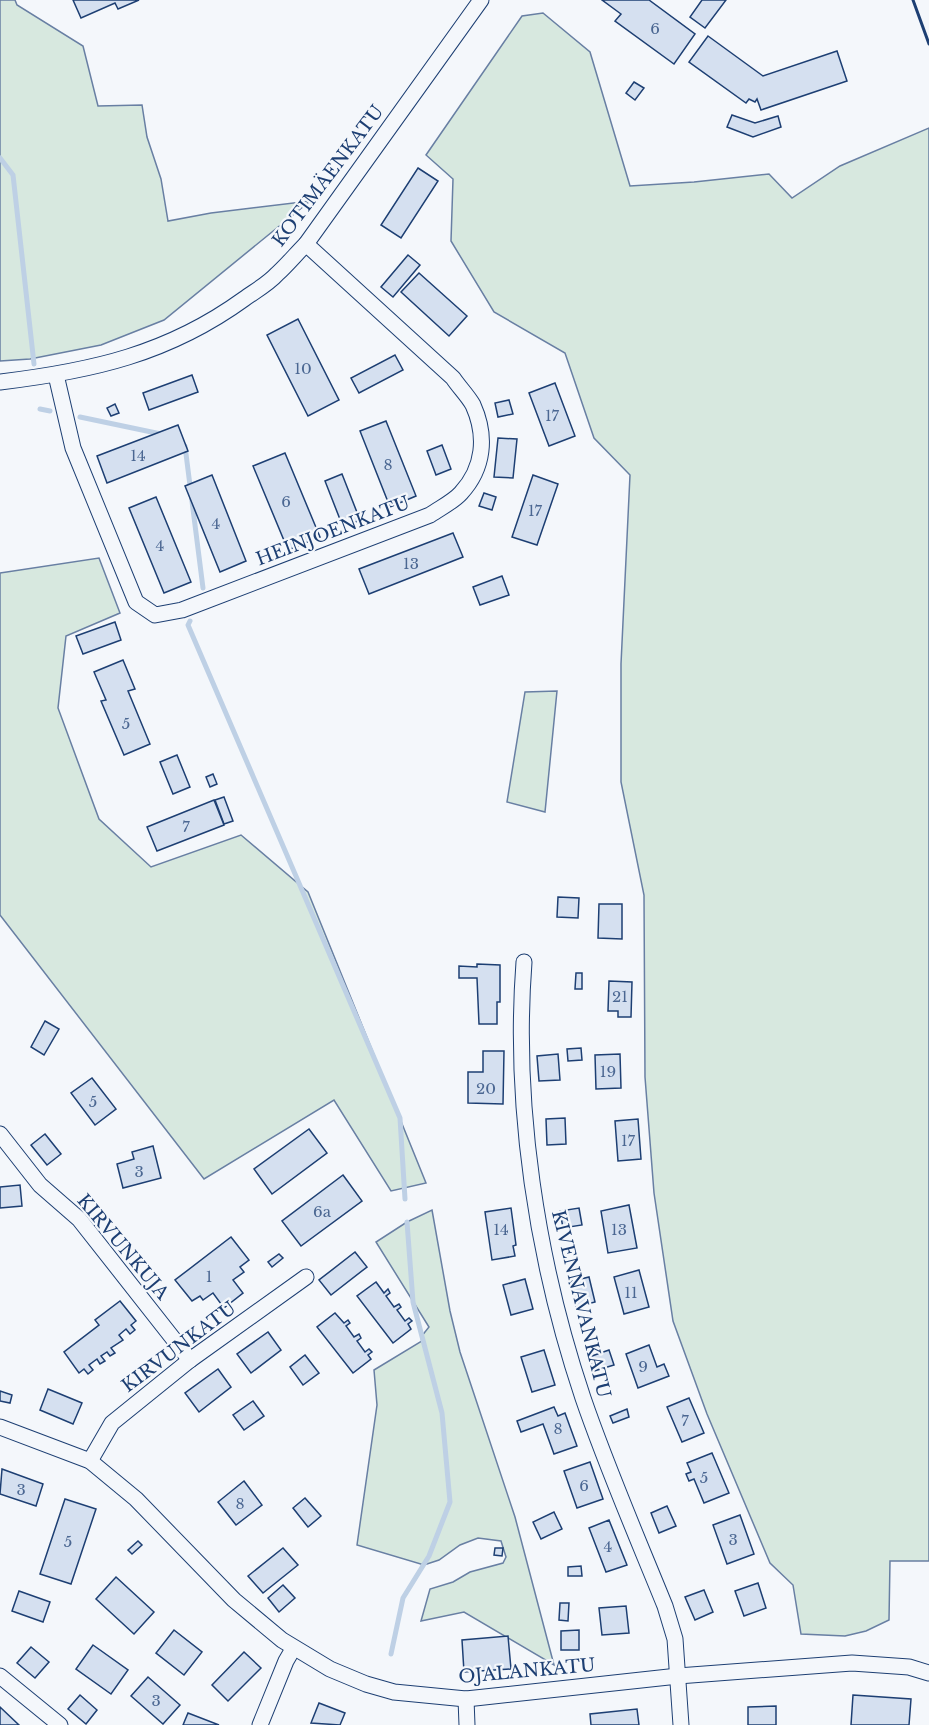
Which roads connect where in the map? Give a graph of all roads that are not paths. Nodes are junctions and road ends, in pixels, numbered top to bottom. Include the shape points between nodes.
1 (481, 0) edge
2 (306, 244) junction
3 (56, 375) junction
4 (0, 382) edge
5 (524, 962) dead end
6 (0, 1134) edge
7 (306, 1277) dead end
8 (190, 1360) junction
9 (0, 1427) edge
10 (90, 1461) junction
11 (293, 1649) junction
12 (929, 1673) edge
13 (678, 1676) junction
14 (0, 1677) edge
15 (466, 1699) junction
16 (60, 1725) edge
17 (260, 1725) edge
18 (467, 1725) edge
19 (681, 1725) edge

1 - 2 street, KOTIMÄENKATU
2 - 3 street, KOTIMÄENKATU via 277,275 188,334 102,366
2 - 3 street, HEINJOENKATU via 453,378 472,404 481,434 481,456 474,476 460,495 430,514 182,610 155,615 136,602 77,459
3 - 4 street, KOTIMÄENKATU
5 - 13 street, KIVENNAVANKATU via 522,1093 543,1249 572,1364 665,1606 675,1640
6 - 8 street, KIRVUNKUJA via 40,1185 79,1220
7 - 8 street, KIRVUNKATU
8 - 10 street, KIRVUNKATU via 112,1423
9 - 10 street, OJALANKATU
10 - 11 street, OJALANKATU via 136,1499 234,1600
11 - 15 street, OJALANKATU via 366,1684 394,1692
11 - 17 street
12 - 13 street, OJALANKATU via 909,1667 852,1663
13 - 15 street, OJALANKATU
13 - 19 street, KIVENNAVANKATU
14 - 16 street
15 - 18 street

